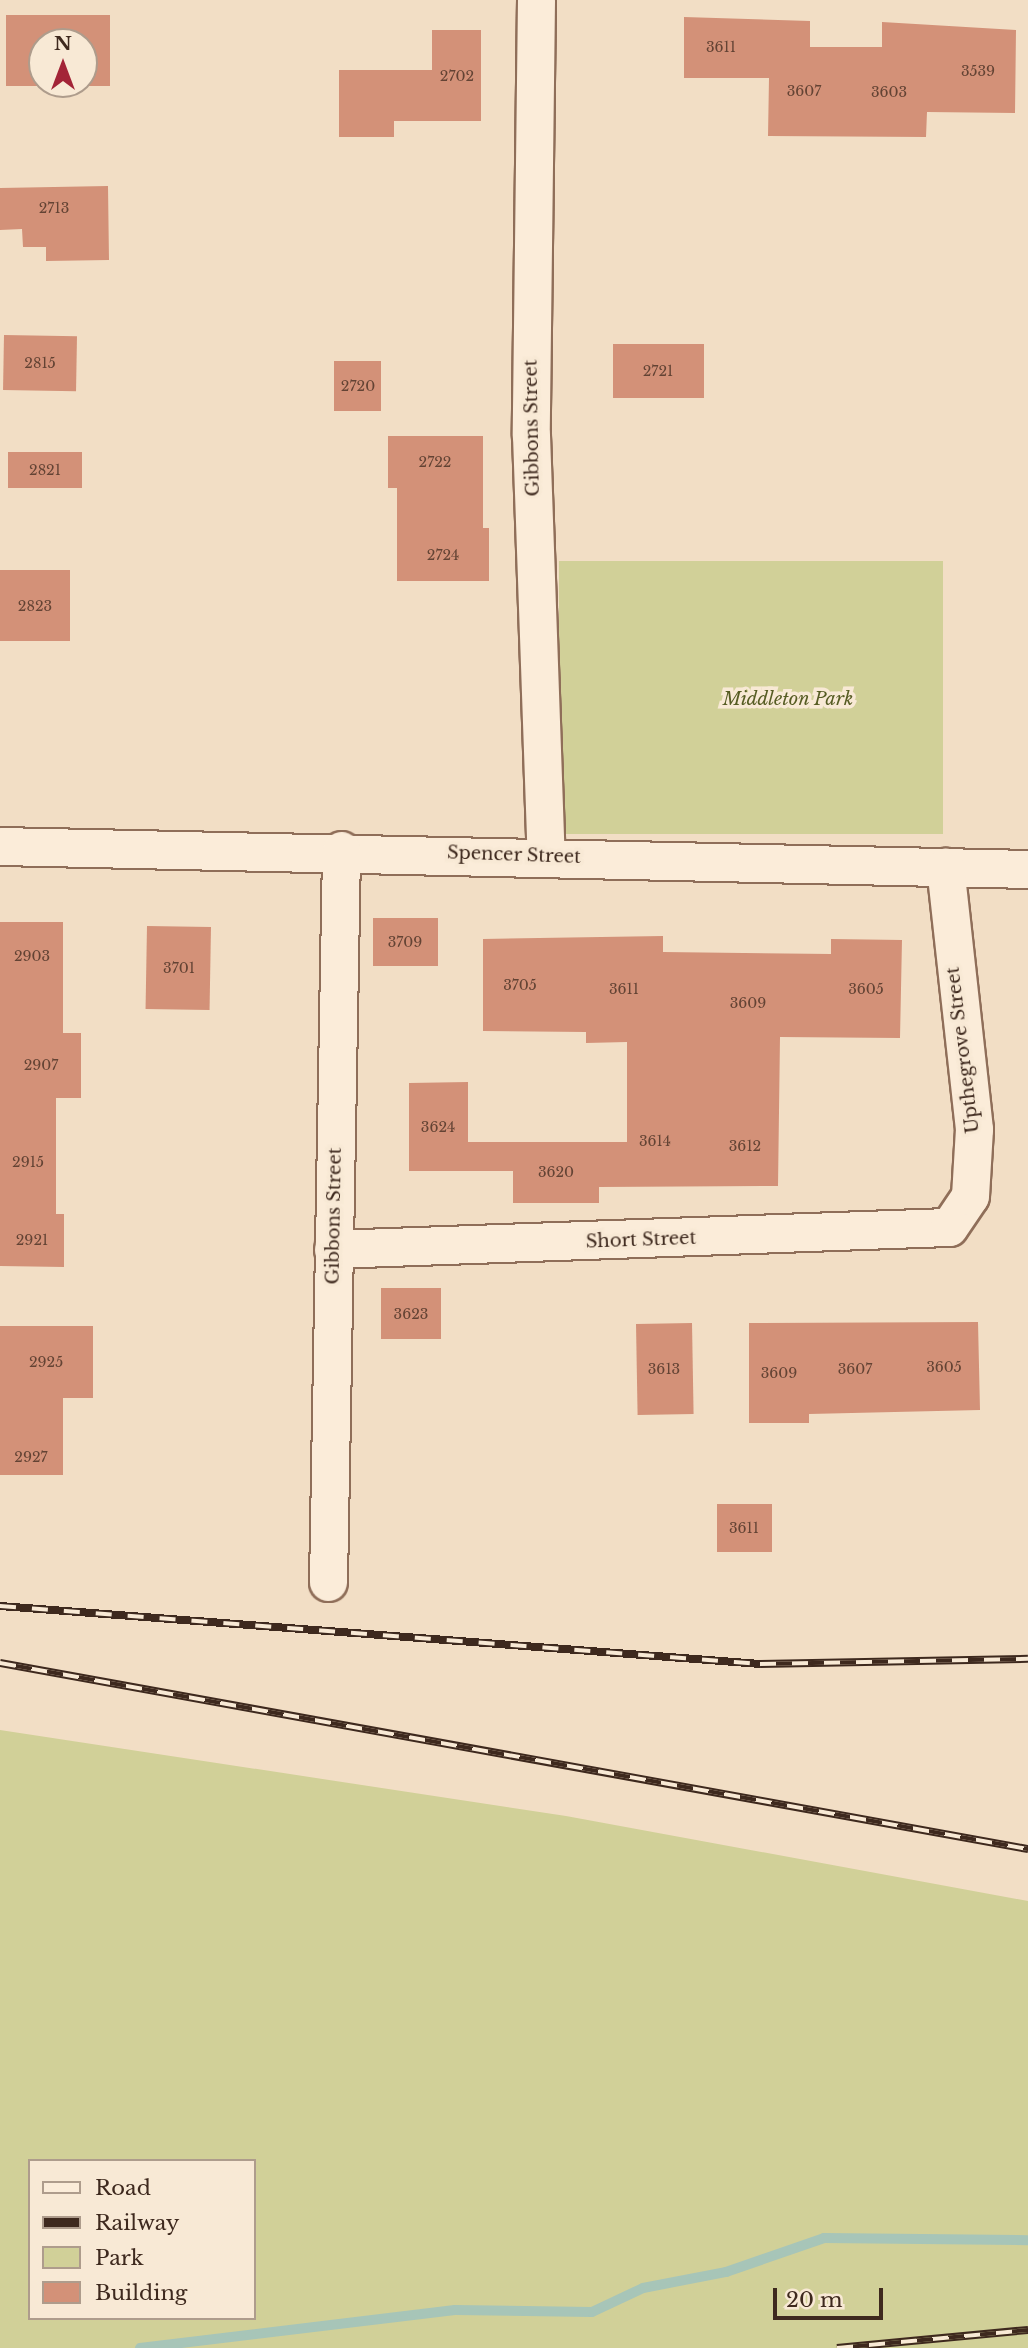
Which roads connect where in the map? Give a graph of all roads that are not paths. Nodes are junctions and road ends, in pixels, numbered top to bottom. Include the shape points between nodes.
1 (536, 0) edge
2 (0, 846) edge
3 (341, 850) junction
4 (546, 856) junction
5 (945, 867) junction
6 (1028, 869) edge
7 (948, 1227) joint
8 (333, 1249) junction
9 (328, 1582) dead end

1 - 4 street, Gibbons Street via 531,435
2 - 3 street, Spencer Street
3 - 4 street, Spencer Street
3 - 8 street, Gibbons Street
4 - 5 street, Spencer Street
5 - 6 street, Spencer Street
5 - 7 street, Upthegrove Street via 974,1129 970,1196
7 - 8 street, Short Street
8 - 9 street, Gibbons Street

